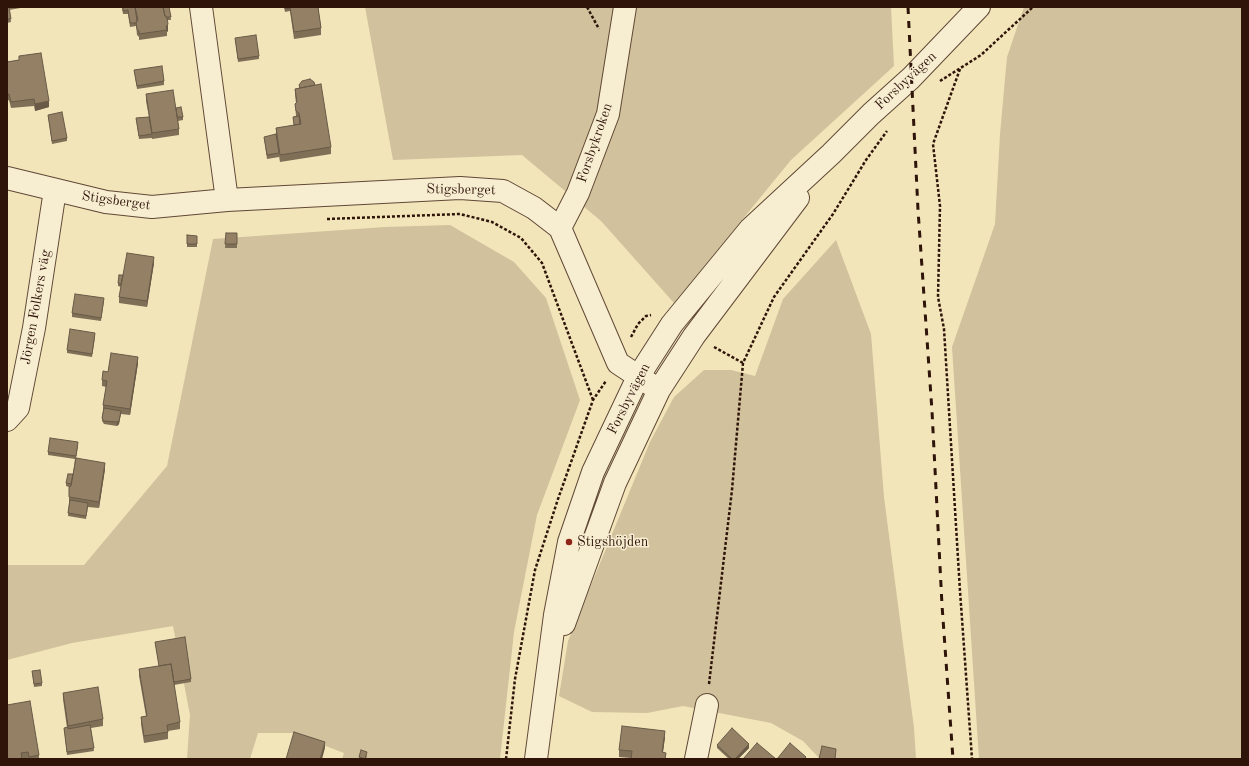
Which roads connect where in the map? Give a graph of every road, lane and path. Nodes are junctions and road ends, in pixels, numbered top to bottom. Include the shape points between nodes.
1 (201, 7) edge
2 (625, 7) edge
3 (979, 7) edge
4 (1033, 7) edge
5 (960, 69) junction
6 (937, 85) dead end
7 (891, 126) dead end
8 (831, 154) junction
9 (7, 178) edge
10 (55, 190) junction
11 (227, 200) junction
12 (320, 219) dead end
13 (560, 228) junction
14 (638, 377) junction
15 (659, 390) junction
16 (593, 400) dead end
17 (7, 420) edge
18 (543, 704) junction
19 (707, 705) joint
20 (536, 759) edge
21 (696, 759) edge
22 (972, 759) edge

1 - 11 street
2 - 13 street, Forsbykroken via 608,114 578,193
3 - 8 street, Forsbyvägen via 911,78
4 - 5 path via 981,55
5 - 6 path
5 - 22 path via 933,144 940,206 938,297 944,329
7 - 19 path via 774,297 743,363 732,490
8 - 14 street, Forsbyvägen via 750,229 672,324
8 - 15 street, Forsbyvägen via 694,336
9 - 10 street, Stigsberget
10 - 11 street, Stigsberget via 106,202 152,207
10 - 17 street, Jörgen Folkers väg via 34,328 18,408
11 - 13 street, Stigsberget via 460,188 496,190 534,208
12 - 16 path via 460,214 492,222 521,238 542,263
13 - 14 street, Stigsberget via 618,362
14 - 15 street, Stigsberget
14 - 18 street, Forsbyvägen via 593,472 569,542 555,615
15 - 18 street, Forsbyvägen via 615,483 566,619
18 - 20 street, Forsbyvägen
19 - 21 street

